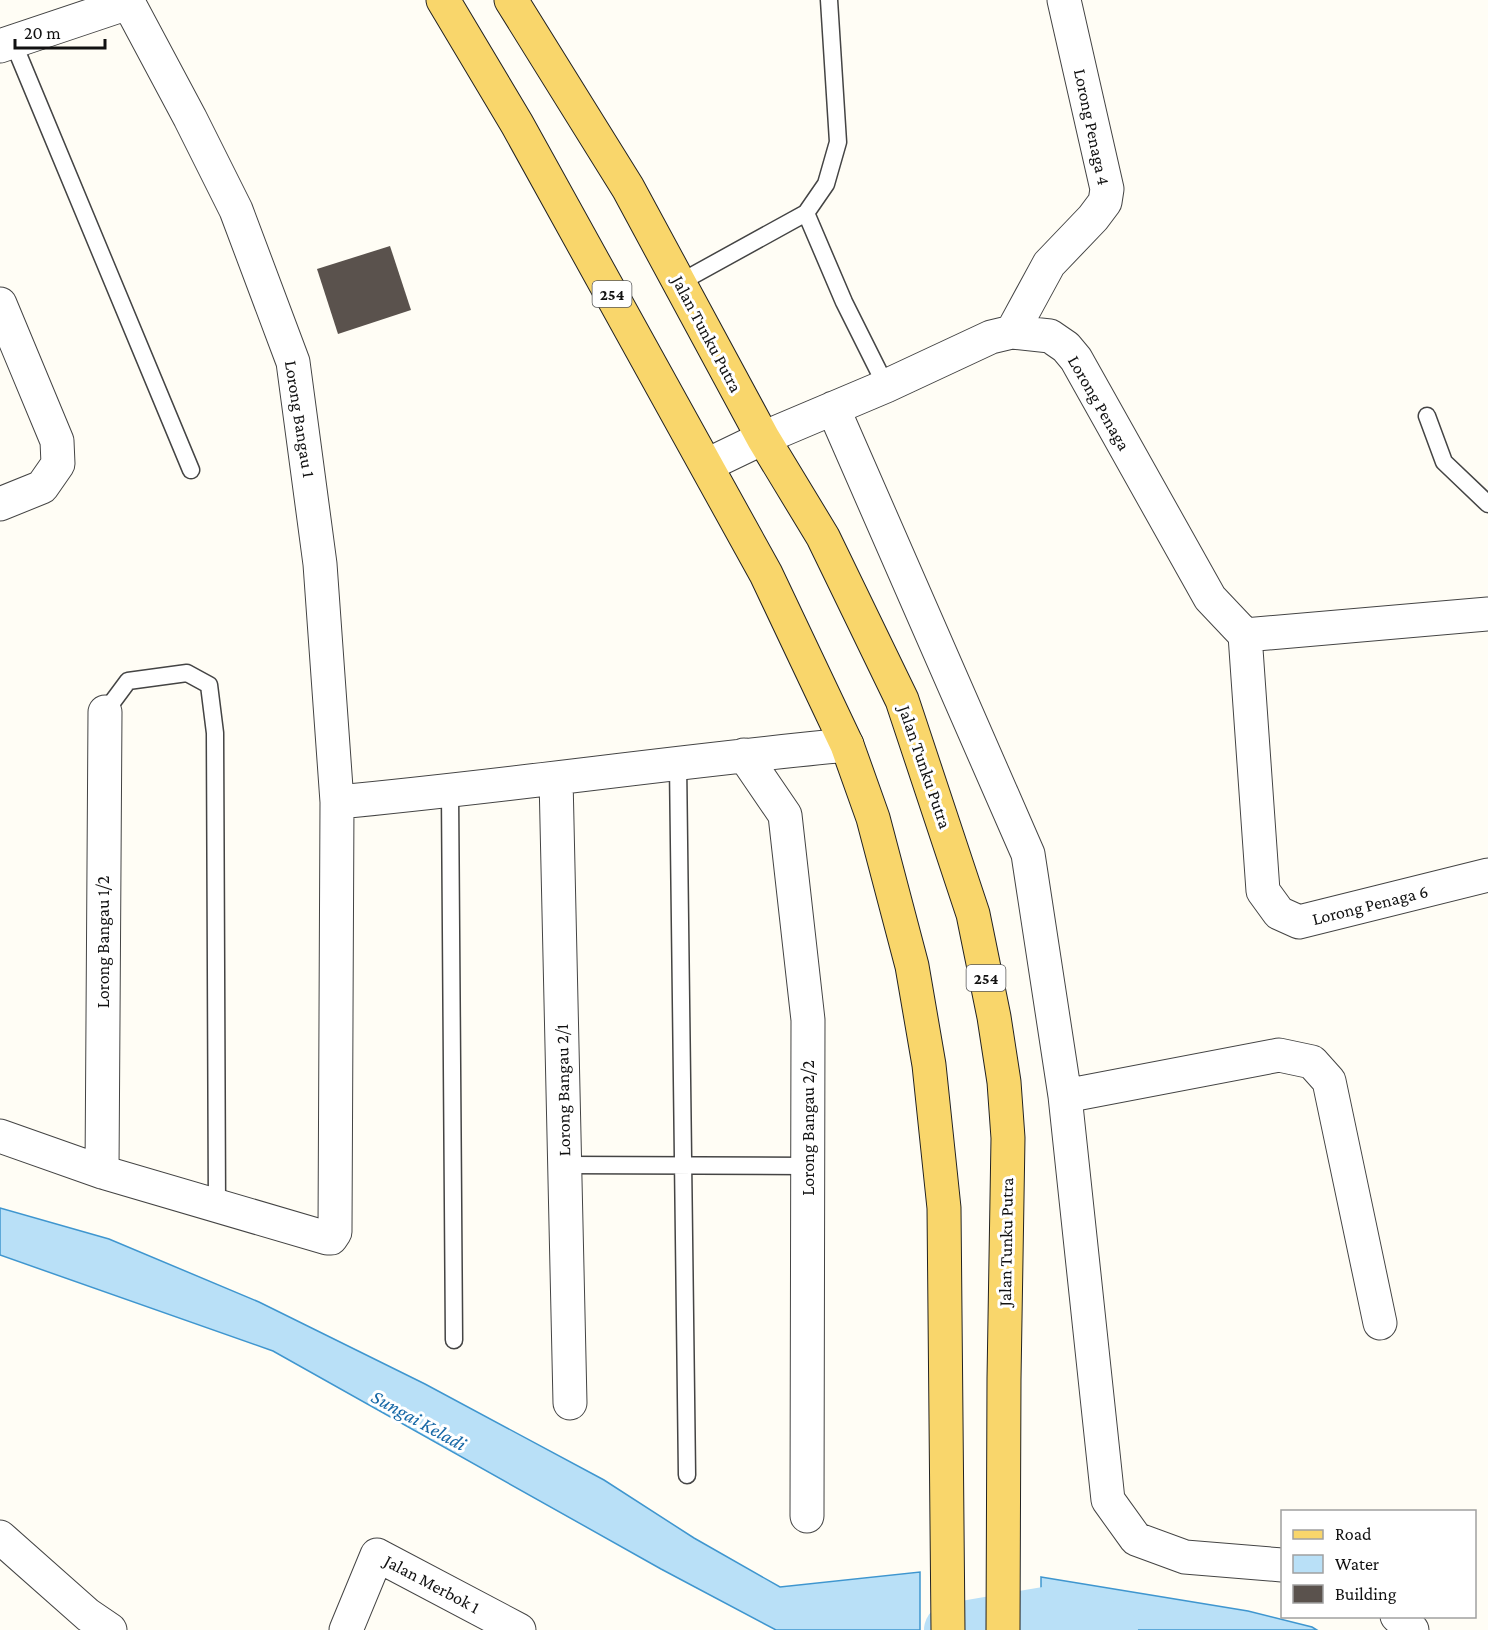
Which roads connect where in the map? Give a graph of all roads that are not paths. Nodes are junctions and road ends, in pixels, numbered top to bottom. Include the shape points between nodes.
1 (443, 0) edge
2 (511, 0) edge
3 (829, 0) edge
4 (1064, 0) edge
5 (128, 2) edge
6 (6, 44) edge
7 (806, 213) junction
8 (679, 283) junction
9 (0, 304) edge
10 (1012, 332) junction
11 (886, 386) junction
12 (833, 408) junction
13 (1426, 416) dead end
14 (763, 438) junction
15 (707, 465) junction
16 (190, 470) dead end
17 (0, 504) edge
18 (1488, 504) edge
19 (1488, 614) edge
20 (1245, 635) junction
21 (105, 711) joint
22 (847, 745) junction
23 (744, 754) junction
24 (678, 763) junction
25 (556, 778) junction
26 (450, 792) junction
27 (337, 802) junction
28 (1488, 875) edge
29 (1065, 1096) junction
30 (0, 1136) edge
31 (565, 1166) junction
32 (683, 1166) junction
33 (808, 1166) junction
34 (102, 1173) junction
35 (217, 1208) junction
36 (1380, 1323) dead end
37 (454, 1340) dead end
38 (570, 1403) dead end
39 (687, 1474) dead end
40 (807, 1516) dead end
41 (0, 1537) edge
42 (1281, 1565) edge
43 (1398, 1618) edge
44 (479, 1620) edge
45 (110, 1630) edge
46 (346, 1630) edge
47 (519, 1630) edge
48 (948, 1630) edge
49 (1003, 1630) edge
50 (1412, 1630) edge

1 - 15 main road, 254 via 517,124
2 - 8 main road, Jalan Tunku Putra / 254 via 628,188
3 - 7 lane via 838,142 826,184
4 - 10 street, Lorong Penaga 4 via 1107,189 1105,202 1048,264
5 - 6 street
5 - 27 street, Lorong Bangau 1 via 236,210 293,362 320,564
6 - 16 lane
7 - 8 lane
7 - 11 lane
8 - 14 main road, Jalan Tunku Putra / 254
9 - 17 street via 57,441 58,464 42,487
10 - 11 street, Lorong Penaga via 991,337
10 - 20 street, Lorong Penaga via 1050,336 1076,359 1210,598
11 - 12 street, Lorong Penaga
12 - 14 street, Lorong Penaga
12 - 29 street via 1028,854
13 - 18 lane via 1444,462
14 - 15 street, Lorong Penaga
14 - 49 main road, Jalan Tunku Putra / 254 via 823,537 902,700 973,914 994,1017 1008,1138
15 - 22 main road, 254 via 766,574
19 - 20 street
20 - 28 street, Lorong Penaga 6 via 1263,891 1279,913 1299,922
21 - 34 street, Lorong Bangau 1/2
21 - 35 lane via 128,681 187,673 209,685 215,733
22 - 23 street
22 - 48 main road, 254 via 873,819 912,966 929,1065 944,1208
23 - 24 street
23 - 33 street, Lorong Bangau 2/2 via 785,815 808,1020
24 - 25 street
24 - 32 lane
25 - 26 street
25 - 31 street, Lorong Bangau 2/1
26 - 27 street
26 - 37 lane
27 - 35 street, Lorong Bangau 1 via 334,1236 327,1238
29 - 36 street via 1279,1055 1312,1062 1329,1081
29 - 42 street via 1108,1500 1136,1539 1185,1557
30 - 34 street
31 - 32 lane
31 - 38 street, Lorong Bangau 2/1
32 - 33 lane
32 - 39 lane
33 - 40 street, Lorong Bangau 2/2
34 - 35 street
41 - 45 street
43 - 50 street
44 - 46 street, Jalan Merbok 1 via 377,1555
44 - 47 street, Jalan Merbok 1

